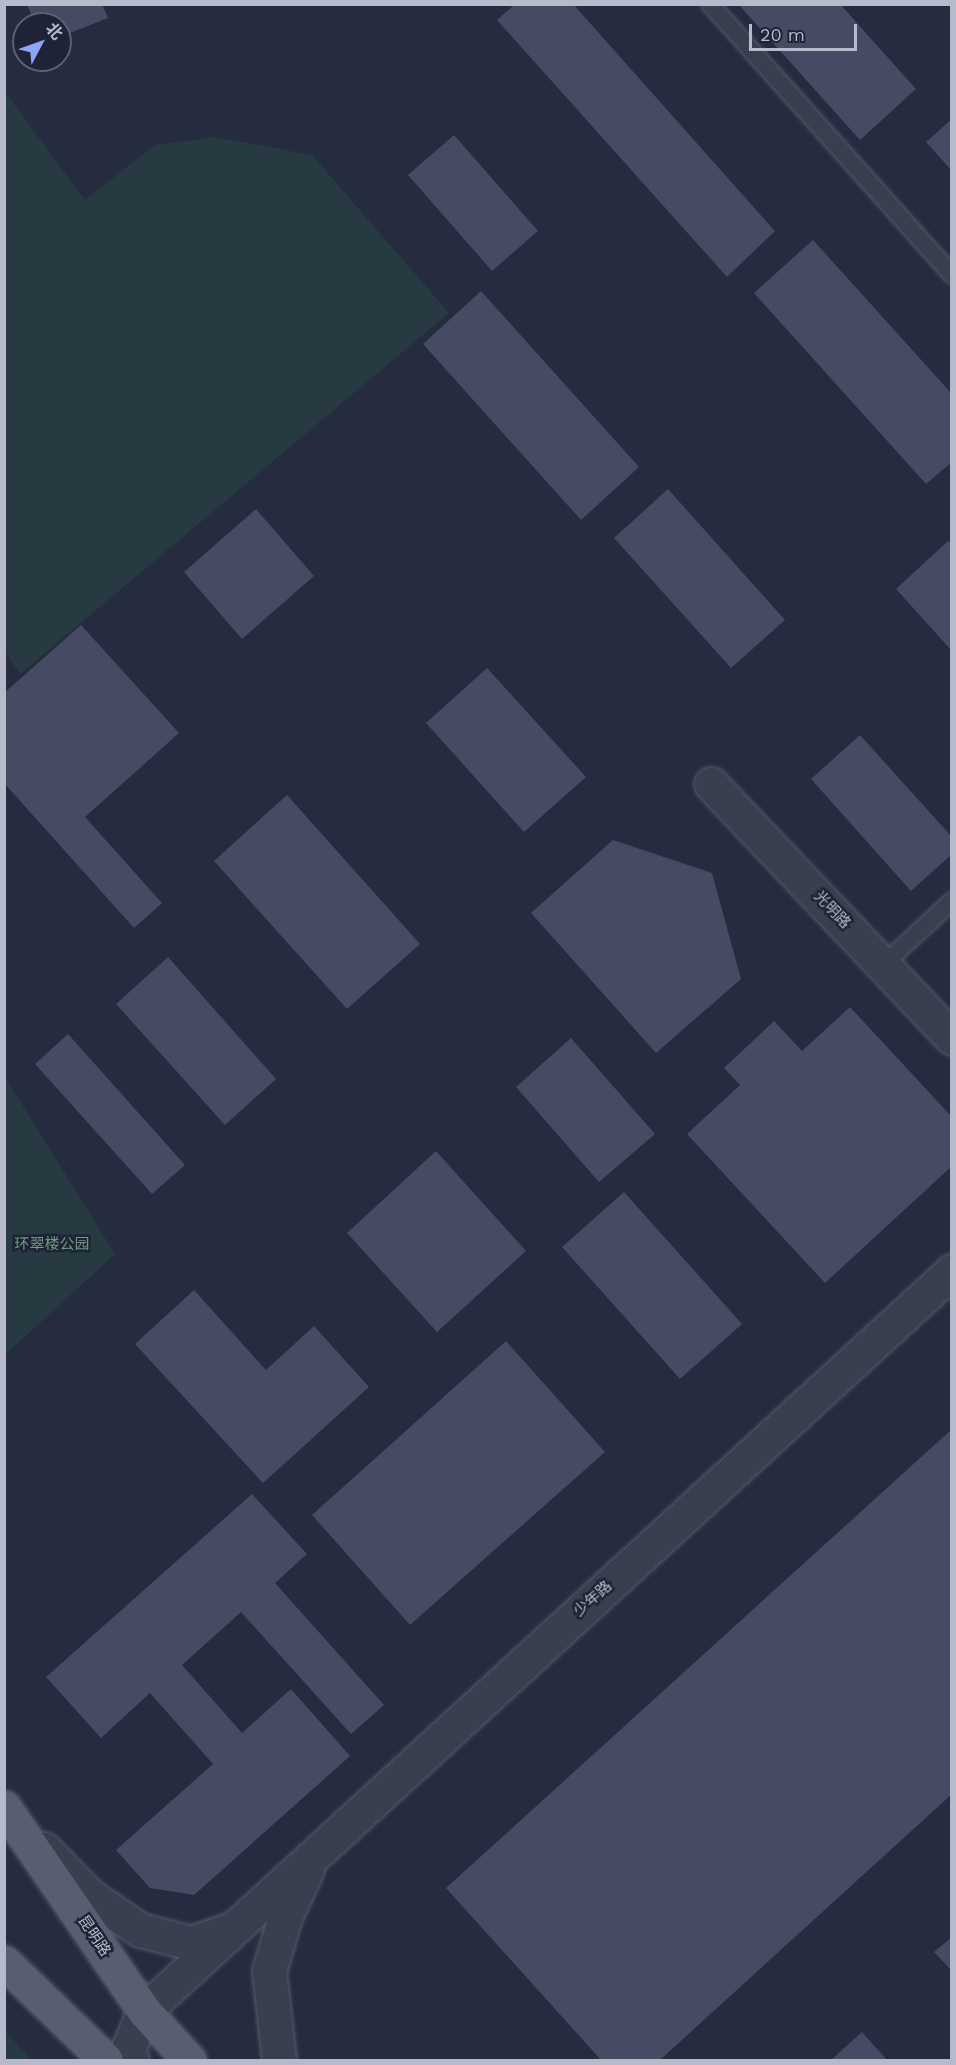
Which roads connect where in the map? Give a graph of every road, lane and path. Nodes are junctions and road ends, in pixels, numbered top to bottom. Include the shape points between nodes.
1 (710, 4) edge
2 (951, 275) edge
3 (711, 784) dead end
4 (951, 901) edge
5 (884, 964) junction
6 (951, 1038) edge
7 (951, 1271) edge
8 (7, 1813) edge
9 (313, 1856) junction
10 (236, 1928) junction
11 (4, 1962) edge
12 (144, 2011) junction
13 (97, 2058) edge
14 (132, 2061) edge
15 (189, 2061) edge
16 (279, 2061) edge

1 - 2 lane
3 - 5 street, 光明路
4 - 5 lane
5 - 6 street, 光明路
7 - 9 street, 少年路
8 - 10 street via 90,1896 140,1930 191,1943
8 - 12 main road, 昆明路
9 - 10 street, 少年路
9 - 16 street via 285,1917 269,1971
10 - 12 street, 少年路
11 - 13 main road
12 - 13 lane
12 - 14 street via 128,2049
12 - 15 main road, 昆明路

